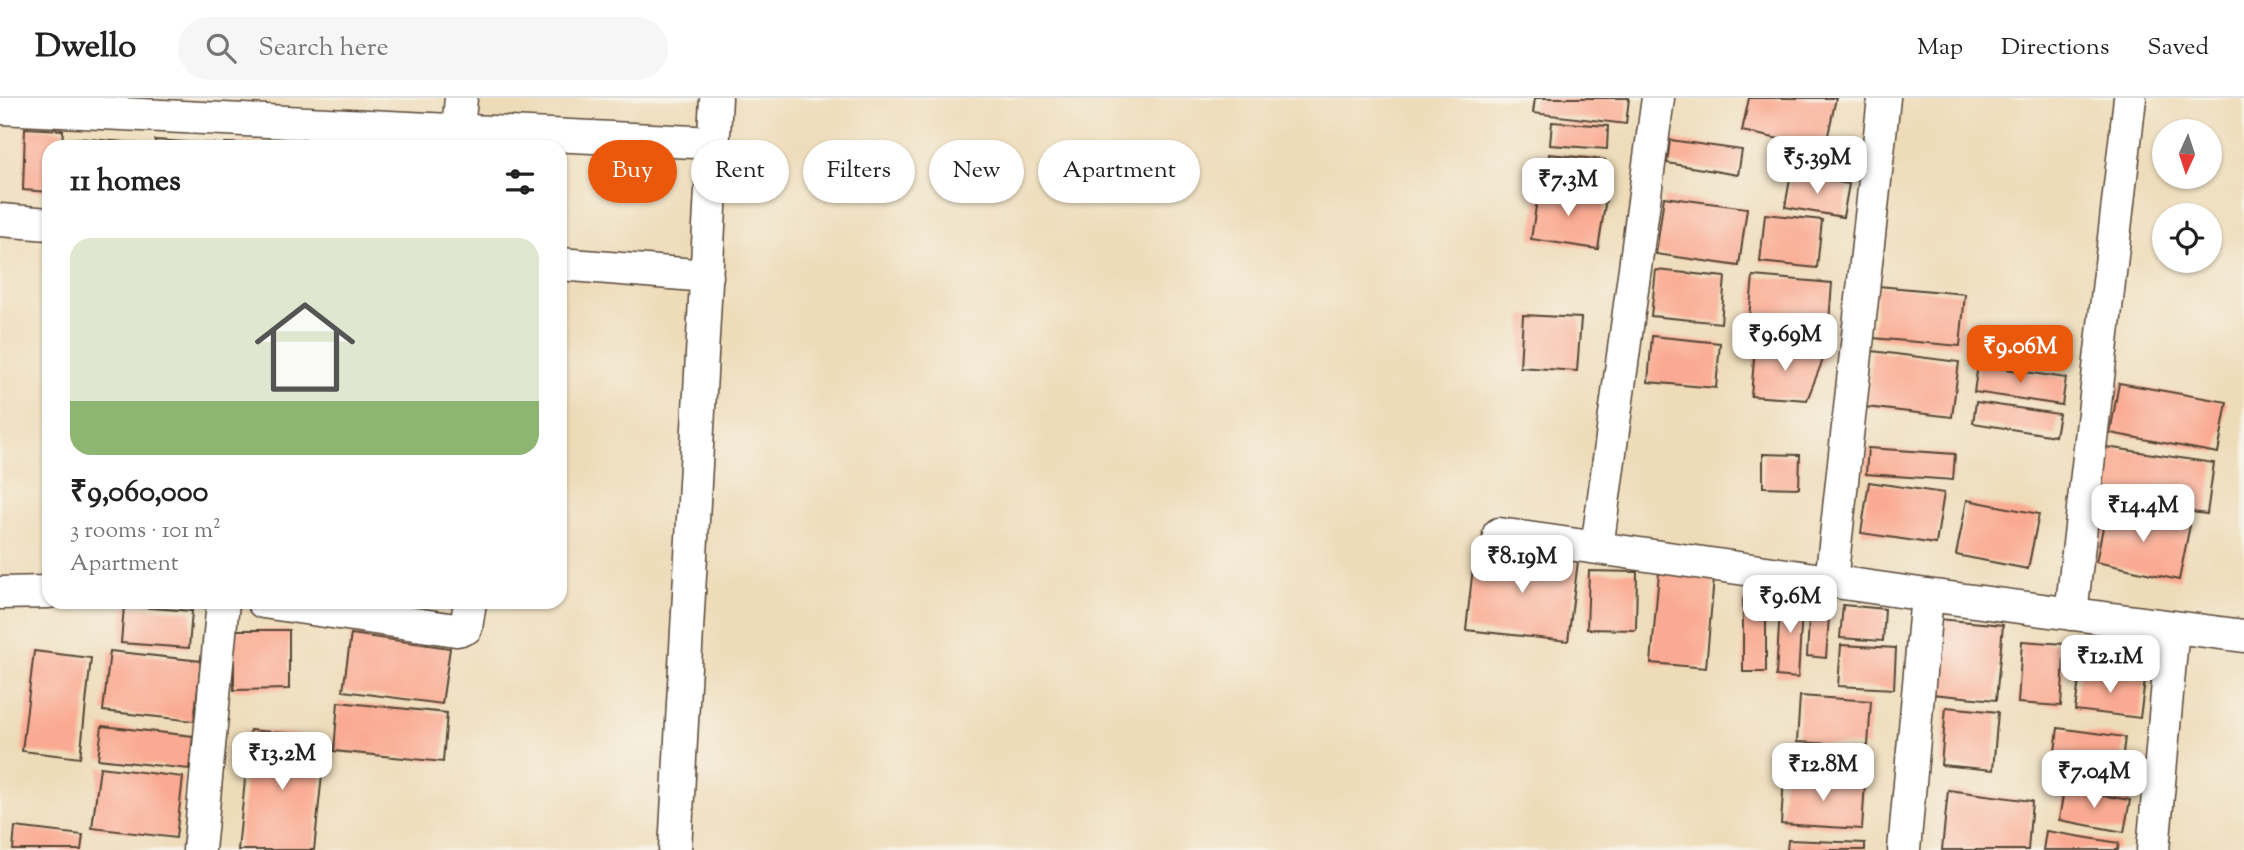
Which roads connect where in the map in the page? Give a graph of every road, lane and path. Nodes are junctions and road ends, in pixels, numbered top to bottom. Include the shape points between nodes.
1 (461, 98) edge
2 (716, 98) edge
3 (1658, 98) edge
4 (1884, 98) edge
5 (2130, 98) edge
6 (0, 108) edge
7 (244, 109) edge
8 (458, 130) junction
9 (714, 140) edge
10 (691, 142) edge
11 (711, 203) edge
12 (0, 220) edge
13 (42, 223) edge
14 (567, 265) edge
15 (707, 276) junction
16 (1499, 534) dead end
17 (1597, 548) junction
18 (1831, 582) junction
19 (42, 592) edge
20 (0, 593) edge
21 (1927, 595) junction
22 (222, 609) edge
23 (311, 609) edge
24 (469, 609) edge
25 (2071, 614) junction
26 (2173, 627) junction
27 (2244, 636) edge
28 (199, 850) edge
29 (676, 850) edge
30 (1903, 850) edge
31 (2152, 850) edge

1 - 8 street
2 - 9 street
3 - 17 street
4 - 18 street
5 - 25 street
6 - 7 street
7 - 8 street
8 - 10 street
11 - 15 street
12 - 13 street
14 - 15 street
15 - 29 street
16 - 17 street
17 - 18 street
18 - 21 street
19 - 20 street
21 - 25 street
21 - 30 street
22 - 28 street
23 - 24 street via 456,630 466,628
25 - 26 street
26 - 27 street
26 - 31 street

